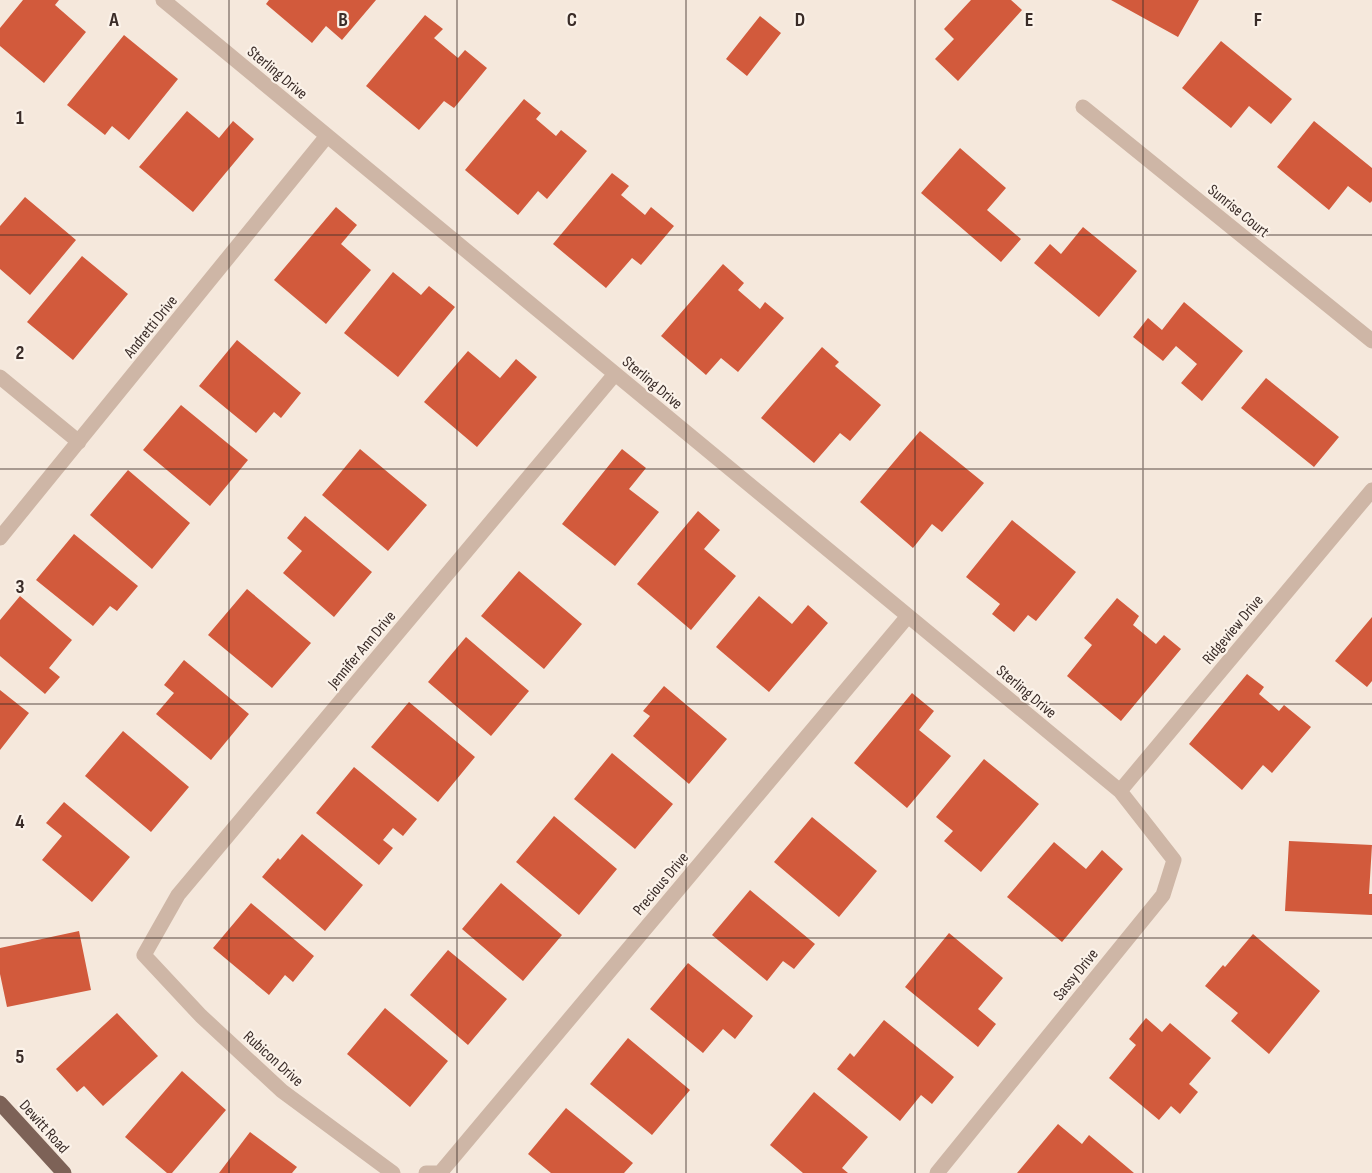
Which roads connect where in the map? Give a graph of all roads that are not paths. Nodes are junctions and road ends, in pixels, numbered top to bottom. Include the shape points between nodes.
1 (163, 0) edge
2 (1083, 107) dead end
3 (327, 136) junction
4 (1372, 341) edge
5 (615, 374) junction
6 (0, 377) edge
7 (79, 442) junction
8 (1372, 490) edge
9 (0, 538) edge
10 (908, 616) junction
11 (1120, 791) junction
12 (144, 954) joint
13 (0, 1103) edge
14 (64, 1173) edge
15 (393, 1173) edge
16 (426, 1173) edge
17 (440, 1173) edge
18 (937, 1173) edge

1 - 3 street, Sterling Drive
2 - 4 street, Sunrise Court
3 - 5 street, Sterling Drive
3 - 7 street, Andretti Drive
5 - 10 street, Sterling Drive
5 - 12 street, Jennifer Ann Drive via 178,895
6 - 7 street
7 - 9 street, Andretti Drive
8 - 11 street, Ridgeview Drive
10 - 11 street, Sterling Drive
10 - 17 street, Precious Drive
11 - 18 street, Sassy Drive via 1174,860 1163,895
12 - 15 street, Rubicon Drive via 201,1016 282,1091
13 - 14 main road, Dewitt Road
16 - 17 street

